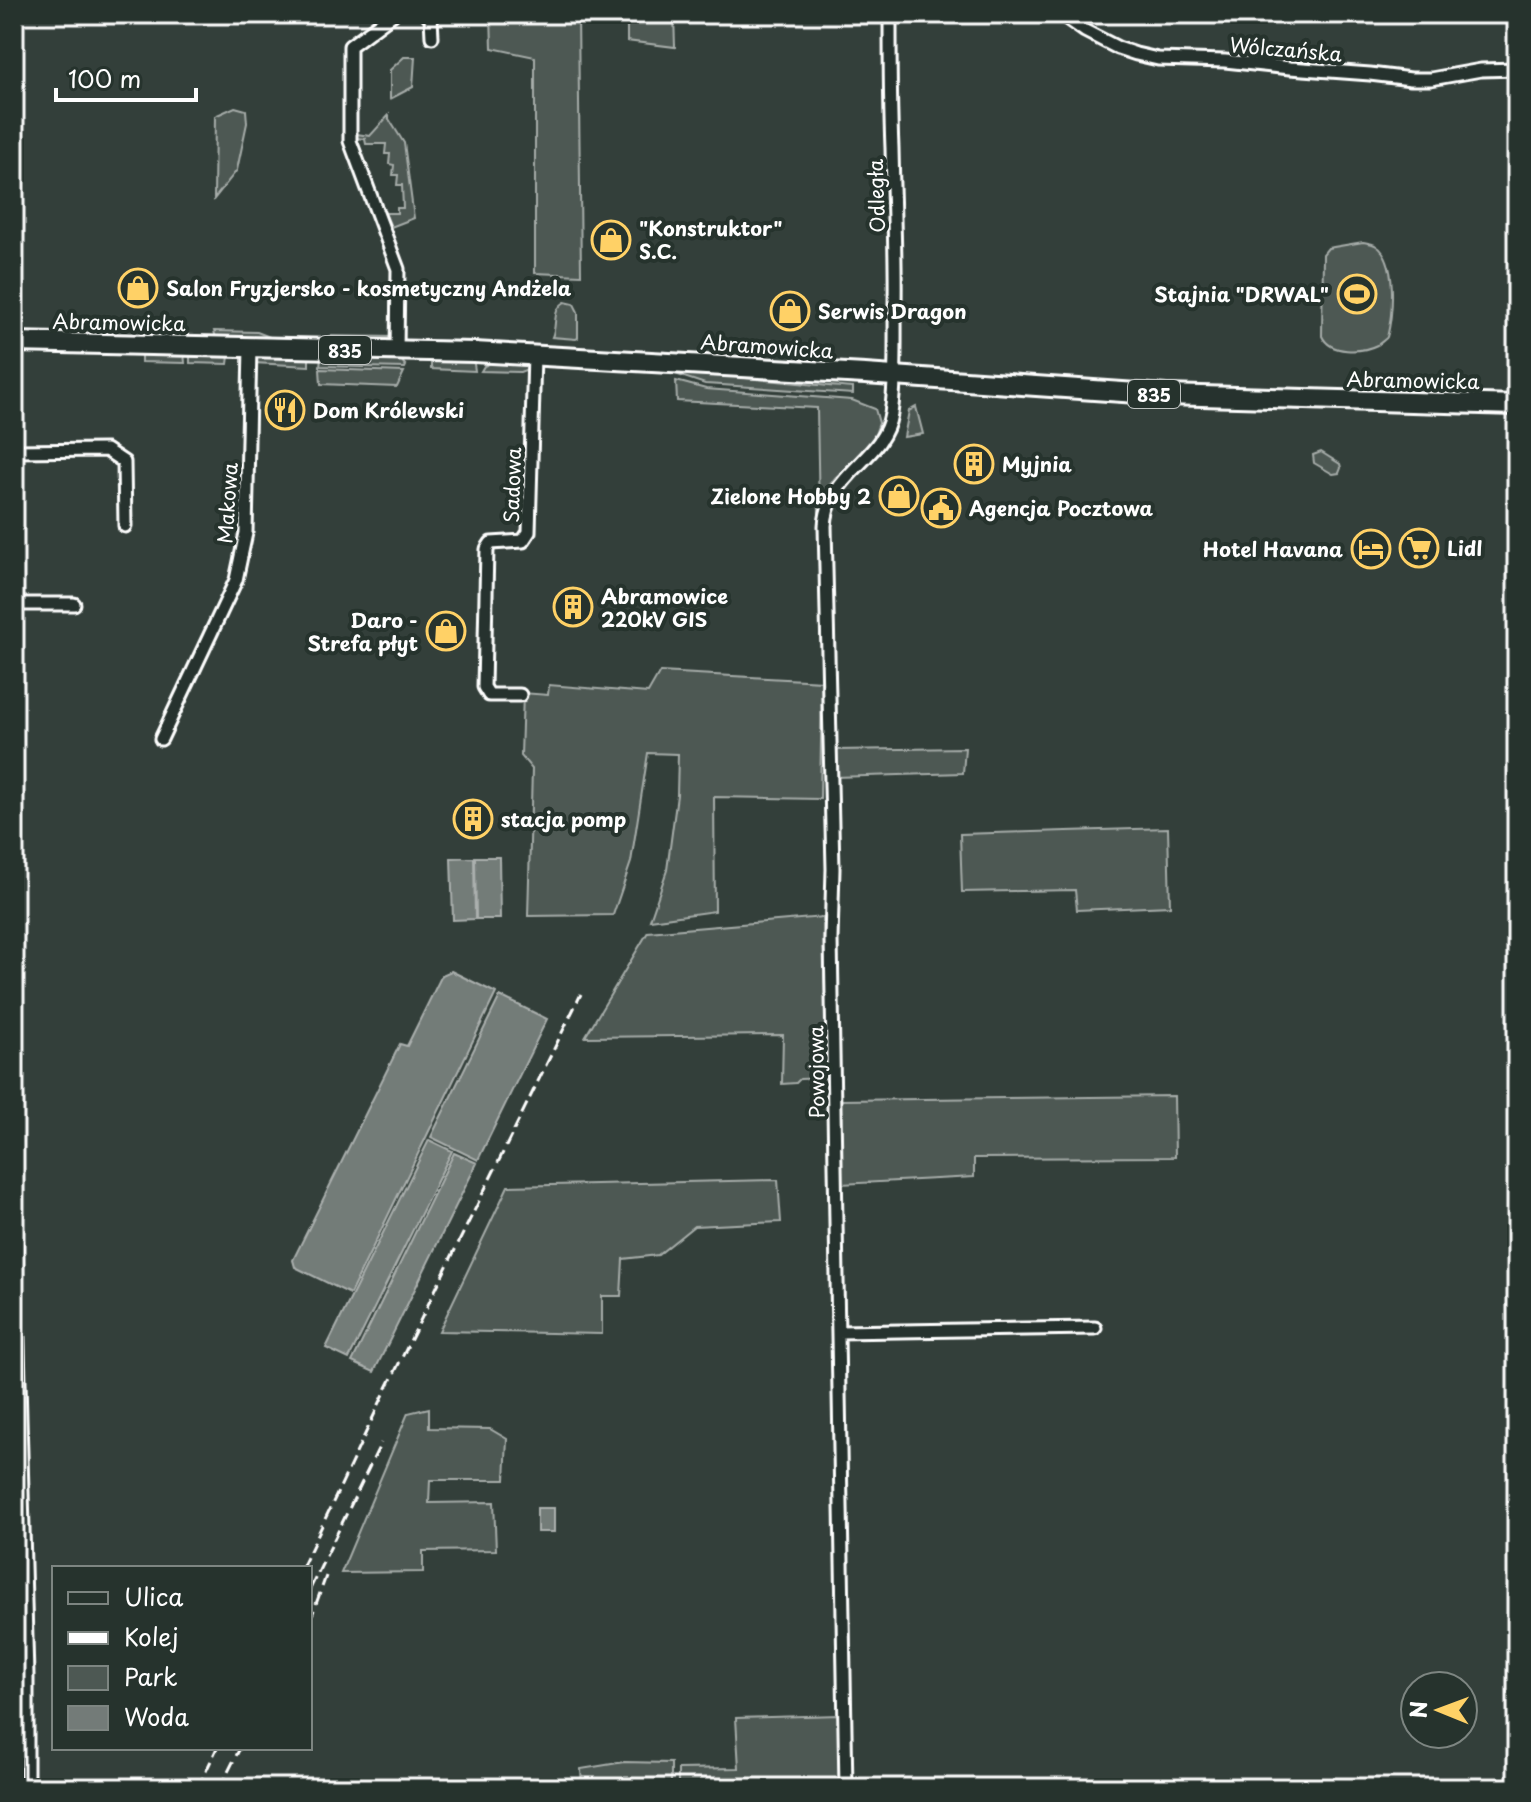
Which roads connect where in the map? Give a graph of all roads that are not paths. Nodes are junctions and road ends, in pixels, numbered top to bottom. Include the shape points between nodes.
1 (393, 14) edge
2 (427, 14) edge
3 (890, 14) edge
4 (1061, 14) edge
5 (432, 37) dead end
6 (1517, 69) edge
7 (14, 342) edge
8 (250, 347) junction
9 (397, 351) junction
10 (534, 355) junction
11 (894, 377) junction
12 (1517, 405) edge
13 (14, 451) edge
14 (125, 526) dead end
15 (14, 604) edge
16 (74, 604) dead end
17 (520, 695) dead end
18 (161, 739) dead end
19 (14, 1198) edge
20 (15, 1235) edge
21 (1095, 1328) dead end
22 (838, 1332) junction
23 (27, 1788) edge
24 (846, 1788) edge

1 - 9 street via 350,46 350,141 396,261
2 - 5 street
3 - 11 street, Odległa
4 - 6 street, Wólczańska via 1118,48 1158,59 1411,79
7 - 8 main road, Abramowicka / 835
8 - 9 main road, Abramowicka / 835
8 - 18 street, Makowa via 246,533 236,580
9 - 10 main road, Abramowicka / 835
10 - 11 main road, Abramowicka / 835
10 - 17 street, Sadowa via 529,532 523,541 491,543 487,549 484,687 489,695
11 - 12 main road, Abramowicka / 835 via 1191,396
11 - 22 street, Powojowa via 884,437 836,490 825,526
13 - 14 street via 106,450 124,462
15 - 16 street
19 - 20 street
20 - 23 street
21 - 22 street
22 - 24 street, Powojowa

